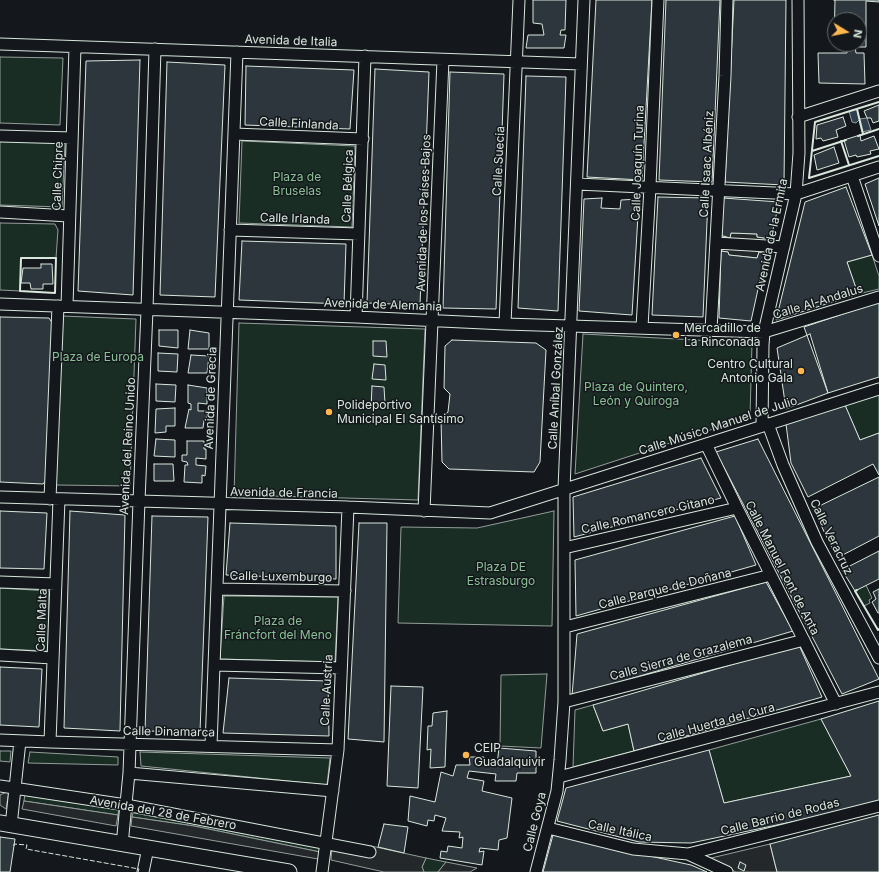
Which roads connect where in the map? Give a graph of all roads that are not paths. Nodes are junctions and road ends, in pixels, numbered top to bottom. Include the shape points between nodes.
1 (519, 0) edge
2 (584, 0) edge
3 (658, 0) edge
4 (727, 0) edge
5 (798, 0) edge
6 (0, 44) edge
7 (75, 47) junction
8 (155, 49) junction
9 (237, 52) junction
10 (365, 56) junction
11 (443, 60) junction
12 (517, 62) junction
13 (581, 64) junction
14 (879, 91) edge
15 (798, 117) junction
16 (234, 134) junction
17 (0, 136) edge
18 (72, 138) junction
19 (363, 139) junction
20 (879, 167) edge
21 (852, 176) junction
22 (577, 184) junction
23 (650, 187) junction
24 (719, 190) junction
25 (796, 194) junction
26 (0, 212) edge
27 (69, 216) junction
28 (230, 230) junction
29 (359, 234) junction
30 (716, 243) junction
31 (784, 247) junction
32 (879, 256) edge
33 (879, 297) edge
34 (0, 304) edge
35 (62, 306) junction
36 (147, 310) junction
37 (227, 312) junction
38 (356, 317) junction
39 (433, 320) junction
40 (505, 324) junction
41 (572, 326) junction
42 (642, 327) junction
43 (711, 330) junction
44 (764, 332) junction
45 (879, 389) edge
46 (765, 425) junction
47 (706, 444) junction
48 (564, 489) junction
49 (0, 497) edge
50 (55, 499) junction
51 (138, 501) junction
52 (220, 504) junction
53 (348, 508) junction
54 (737, 508) junction
55 (424, 511) junction
56 (564, 548) junction
57 (771, 575) junction
58 (0, 582) edge
59 (56, 584) junction
60 (217, 589) junction
61 (345, 591) junction
62 (565, 627) junction
63 (804, 640) junction
64 (0, 656) edge
65 (54, 658) junction
66 (879, 658) edge
67 (214, 665) junction
68 (341, 668) junction
69 (879, 692) edge
70 (564, 702) junction
71 (836, 704) junction
72 (0, 740) edge
73 (20, 741) junction
74 (50, 742) junction
75 (130, 744) junction
76 (211, 746) junction
77 (338, 750) junction
78 (129, 773) junction
79 (559, 777) junction
80 (0, 786) edge
81 (15, 788) junction
82 (333, 791) junction
83 (126, 805) junction
84 (879, 806) edge
85 (6, 825) edge
86 (548, 828) junction
87 (325, 843) junction
88 (122, 845) junction
89 (148, 848) junction
90 (370, 852) dead end
91 (688, 854) junction
92 (245, 868) edge
93 (144, 872) edge
94 (289, 872) edge
95 (322, 872) edge
96 (536, 872) edge
97 (726, 872) edge

1 - 12 street, Calle Suecia
2 - 13 street, Calle Aníbal González
3 - 23 street, Calle Joaquín Turina
4 - 24 street, Calle Isaac Albéniz
5 - 15 street, Avenida de la Ermita
6 - 7 street, Avenida de Italia
7 - 8 street, Avenida de Italia
7 - 18 street, Calle Chipre
8 - 9 street, Avenida de Italia
8 - 36 street, Avenida del Reino Unido
9 - 10 street, Avenida de Italia
9 - 16 street, Avenida de Grecia
10 - 11 street, Avenida de Italia
10 - 19 street, Calle Bélgica
11 - 12 street, Avenida de Italia
11 - 39 street, Avenida de los Países Bajos
12 - 13 street, Avenida de Italia
12 - 40 street, Calle Suecia
13 - 22 street, Calle Aníbal González
14 - 15 street
15 - 25 street, Avenida de la Ermita
16 - 19 street, Calle Finlanda
16 - 28 street, Avenida de Grecia
17 - 18 street
18 - 27 street, Calle Chipre
19 - 29 street, Calle Bélgica
20 - 21 street
21 - 25 street
21 - 32 street
22 - 23 street
22 - 41 street, Calle Aníbal González
23 - 24 street
23 - 42 street, Calle Joaquín Turina
24 - 25 street
24 - 30 street, Calle Isaac Albéniz
25 - 31 street, Avenida de la Ermita
26 - 27 street
27 - 35 street, Calle Chipre
28 - 29 street, Calle Irlanda
28 - 37 street, Avenida de Grecia
29 - 38 street, Calle Bélgica
30 - 31 street
30 - 43 street, Calle Isaac Albéniz
31 - 44 street, Avenida de la Ermita
33 - 44 street, Calle Al-Andalus
34 - 35 street, Avenida de Alemania
35 - 36 street, Avenida de Alemania
35 - 50 street, Calle Chipre
36 - 37 street, Avenida de Alemania
36 - 51 street, Avenida del Reino Unido
37 - 38 street, Avenida de Alemania
37 - 52 street, Avenida de Grecia
38 - 39 street, Avenida de Alemania
39 - 40 street, Avenida de Alemania
39 - 55 street, Avenida de los Países Bajos
40 - 41 street, Avenida de Alemania
41 - 42 street, Avenida de Alemania
41 - 48 street, Calle Aníbal González
42 - 43 street, Avenida de Alemania
43 - 44 street, Avenida de Alemania
44 - 46 street, Avenida de la Ermita via 762,345
45 - 46 street, Calle Músico Manuel de Julio
46 - 47 street, Calle Músico Manuel de Julio
46 - 66 street, Calle Veracruz via 817,542
47 - 48 street, Calle Músico Manuel de Julio
47 - 54 street, Calle Manuel Font de Anta
48 - 55 street, Avenida de Francia via 490,513
48 - 56 street, Calle Aníbal González
49 - 50 street, Avenida de Francia
50 - 51 street, Avenida de Francia
50 - 59 street, Calle Malta
51 - 52 street, Avenida de Francia
51 - 75 street, Avenida del Reino Unido
52 - 53 street, Avenida de Francia
52 - 60 street, Avenida de Grecia
53 - 55 street, Avenida de Francia
53 - 61 street, Calle Austria
54 - 56 street, Calle Romancero Gitano
54 - 57 street, Calle Manuel Font de Anta
56 - 62 street, Calle Aníbal González
57 - 62 street, Calle Parque de Doñana
57 - 63 street, Calle Manuel Font de Anta
58 - 59 street
59 - 65 street, Calle Malta
60 - 61 street, Calle Luxemburgo
60 - 67 street, Avenida de Grecia
61 - 68 street, Calle Austria
62 - 70 street, Calle Aníbal González
63 - 70 street, Calle Sierra de Grazalema
63 - 71 street, Calle Manuel Font de Anta
64 - 65 street
65 - 74 street, Calle Malta
67 - 68 street
67 - 76 street, Avenida de Grecia
68 - 77 street, Calle Austria
69 - 71 street, Calle Huerta del Cura
70 - 79 street, Calle Aníbal González
71 - 79 street, Calle Huerta del Cura
72 - 73 street, Calle Dinamarca
73 - 74 street, Calle Dinamarca
73 - 81 street
74 - 75 street, Calle Dinamarca
75 - 76 street, Calle Dinamarca
75 - 78 street, Avenida del Reino Unido
76 - 77 street, Calle Dinamarca
77 - 82 street, Calle Austria
78 - 82 street
78 - 83 street, Avenida del Reino Unido
79 - 86 street, Calle Goya
80 - 81 street, Avenida del 28 de Febrero
81 - 83 street, Avenida del 28 de Febrero
81 - 85 street
82 - 87 street, Calle Austria
83 - 87 street, Avenida del 28 de Febrero
83 - 88 street, Avenida del Reino Unido
84 - 91 street, Calle Barrio de Rodas
85 - 88 main road
86 - 91 street, Calle Itálica via 633,850
86 - 96 street, Calle Goya
87 - 90 street, Avenida del 28 de Febrero
87 - 95 street, Calle Austria
88 - 89 main road
89 - 92 main road
89 - 93 street
91 - 97 street
92 - 94 main road

